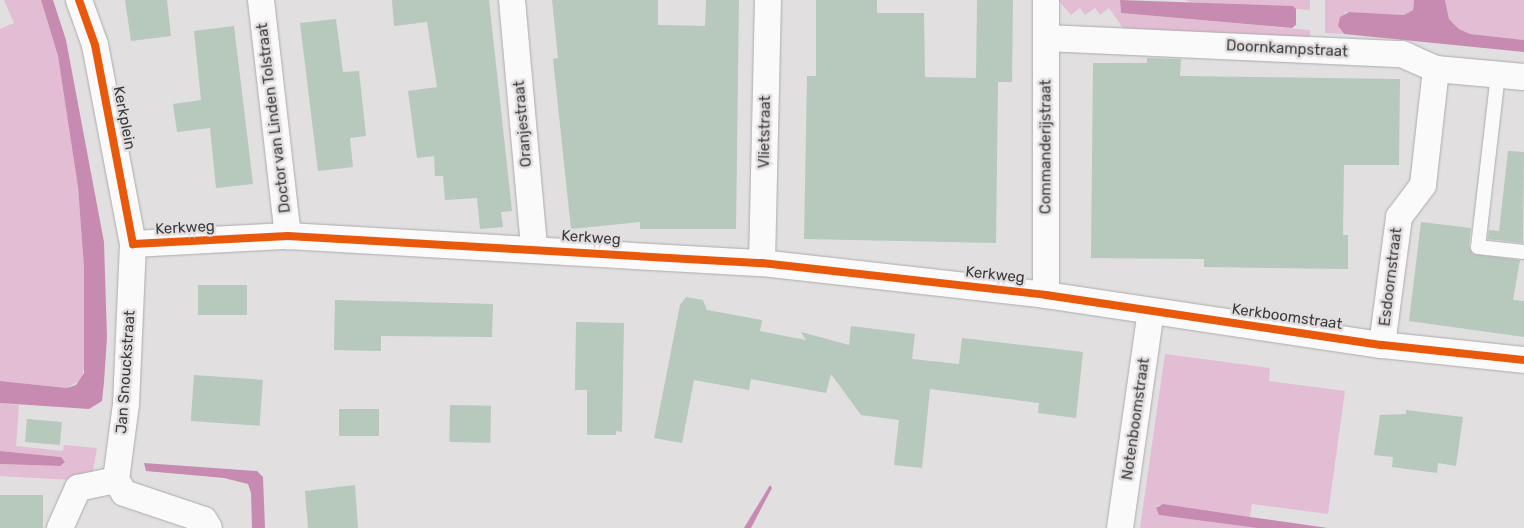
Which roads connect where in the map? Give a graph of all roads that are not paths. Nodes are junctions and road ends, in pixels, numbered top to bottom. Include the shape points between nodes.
1 (79, 0) edge
2 (261, 0) edge
3 (512, 0) edge
4 (768, 0) edge
5 (1046, 0) edge
6 (1046, 38) junction
7 (1436, 69) junction
8 (1498, 74) junction
9 (1524, 77) edge
10 (288, 236) junction
11 (133, 244) junction
12 (534, 248) junction
13 (1524, 252) edge
14 (762, 263) junction
15 (1046, 295) junction
16 (1151, 311) junction
17 (1382, 345) junction
18 (1524, 360) edge
19 (116, 480) junction
20 (60, 528) edge
21 (209, 528) edge
22 (1120, 528) edge

1 - 11 street, Kerkplein via 95,45
2 - 10 street, Doctor van Linden Tolstraat
3 - 12 street, Oranjestraat
4 - 14 street, Vlietstraat
5 - 6 street, Commanderijstraat
6 - 7 street, Doornkampstraat via 1402,54
6 - 15 street, Commanderijstraat
7 - 8 street, Doornkampstraat
7 - 17 street, Esdoornstraat via 1423,185 1399,217
8 - 9 street, Doornkampstraat
8 - 13 lane via 1478,247
10 - 11 street, Kerkweg
10 - 12 street, Kerkweg
11 - 19 street, Jan Snouckstraat via 126,404
12 - 14 street, Kerkweg
14 - 15 street, Kerkweg
15 - 16 street, Kerkboomstraat
16 - 17 street, Kerkboomstraat
16 - 22 street, Notenboomstraat
17 - 18 street, Kerkboomstraat
19 - 20 street via 78,488
19 - 21 street via 124,493 204,520

